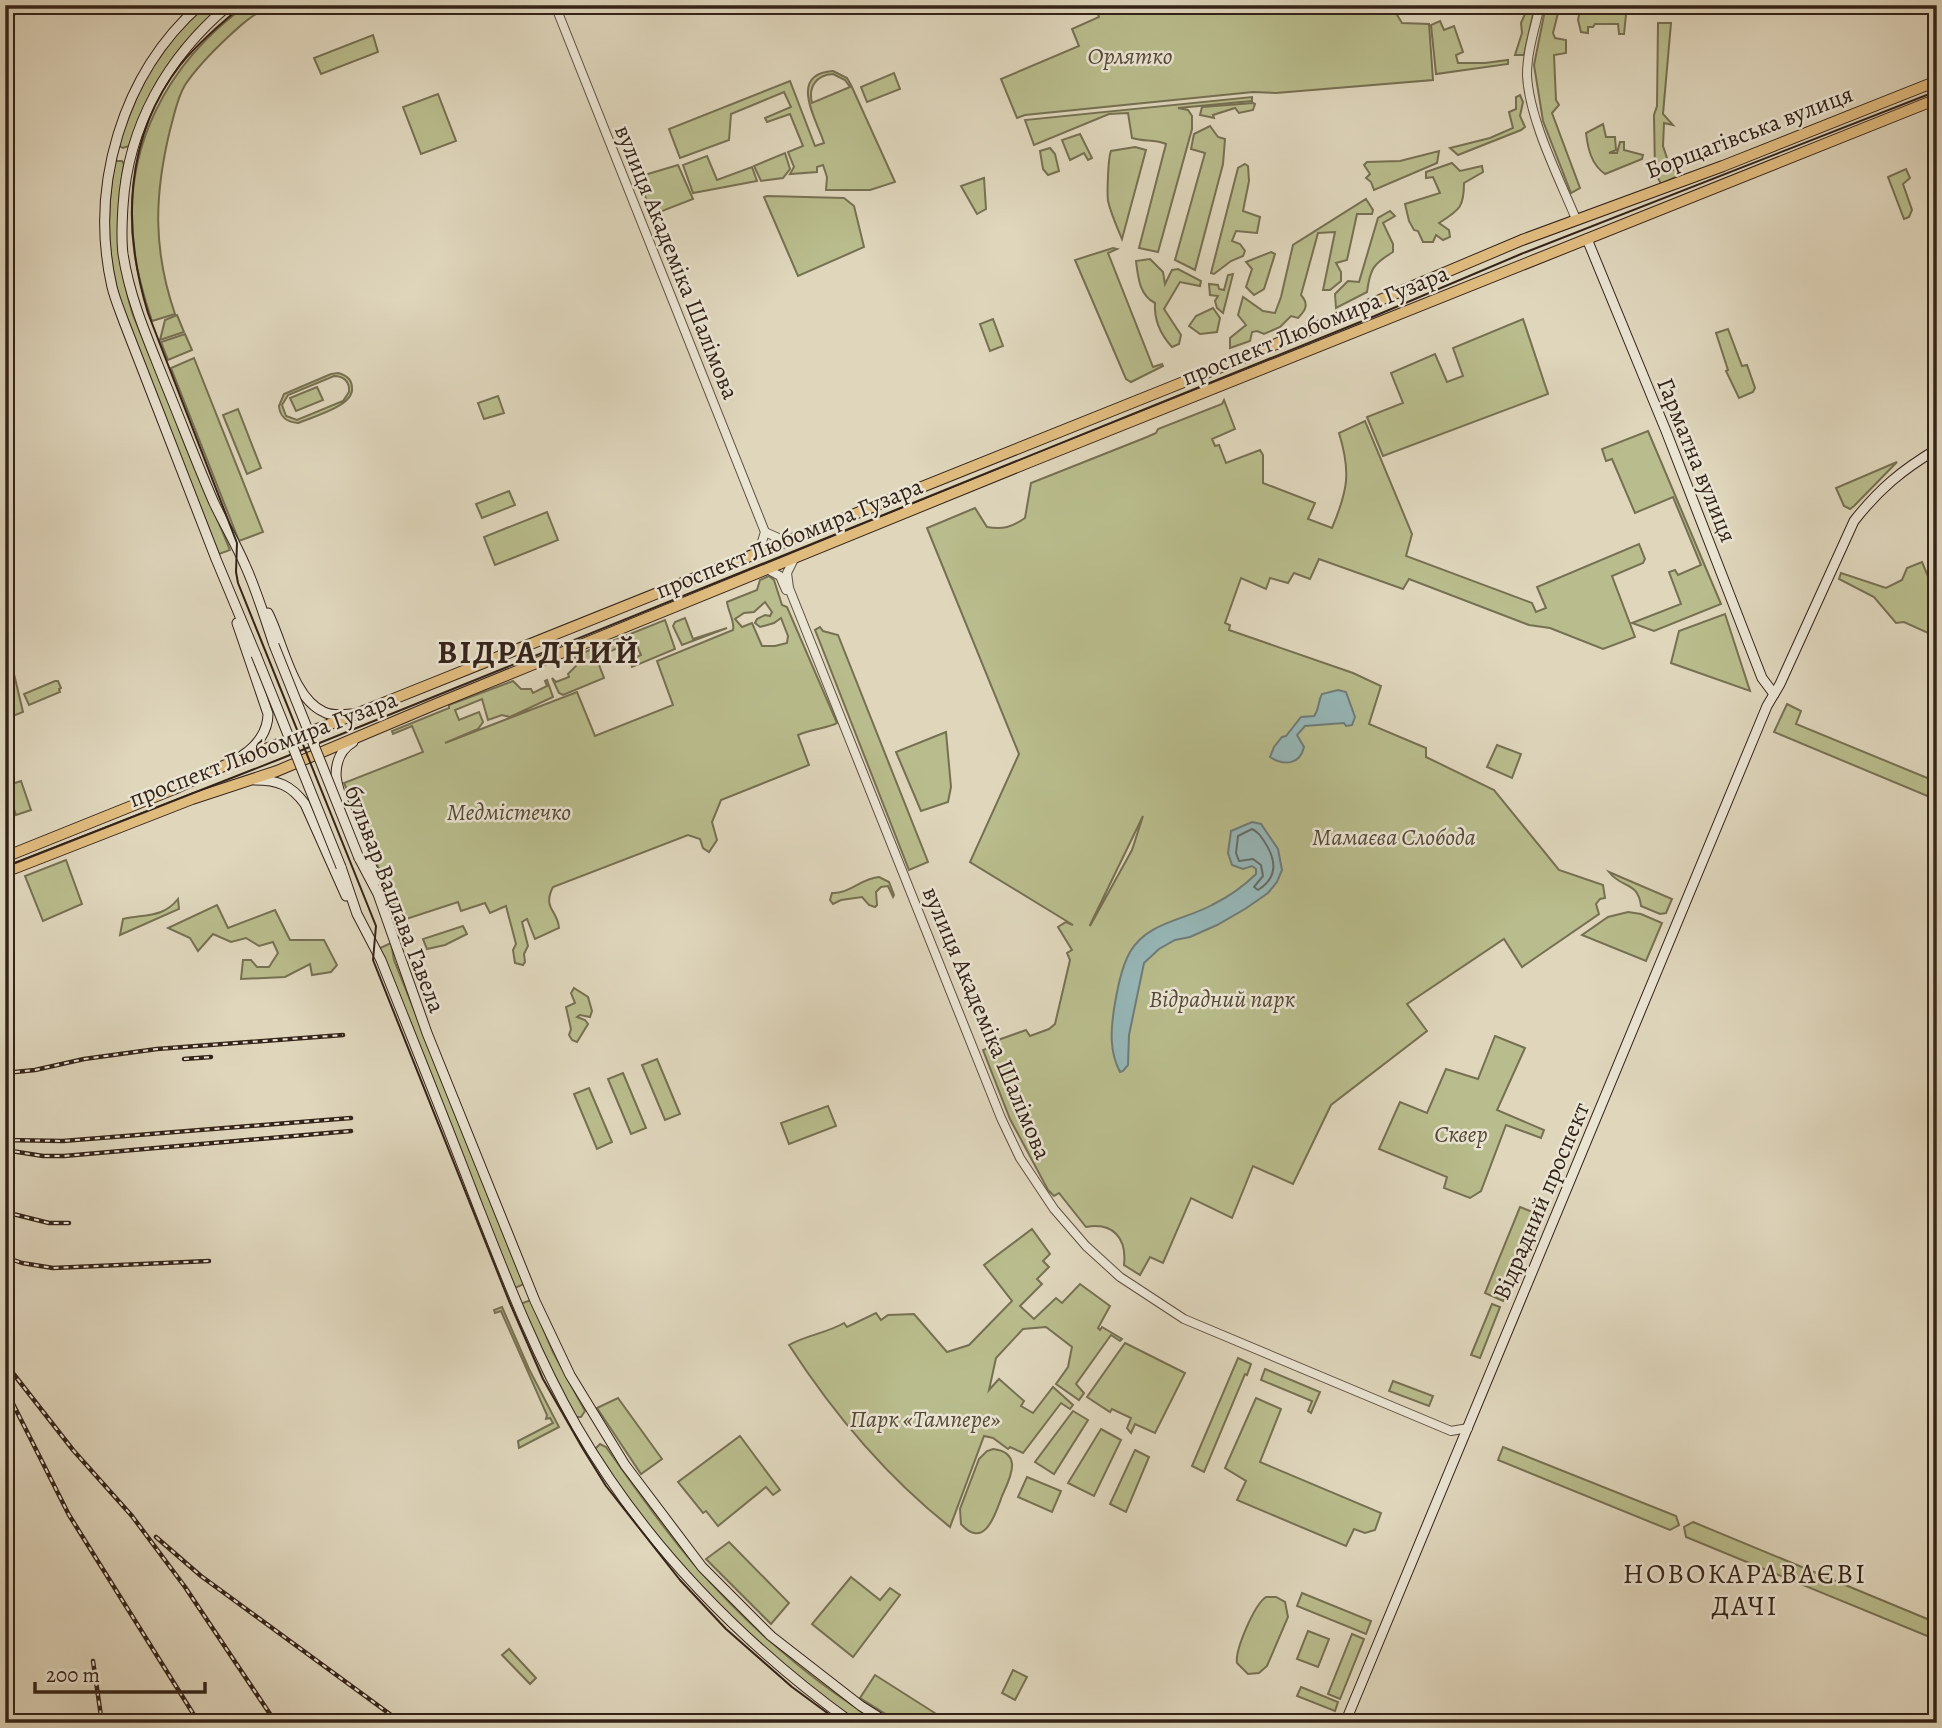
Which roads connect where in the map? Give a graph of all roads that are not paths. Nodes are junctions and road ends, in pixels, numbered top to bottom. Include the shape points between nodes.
1 (200, 5) edge
2 (229, 5) edge
3 (555, 5) edge
4 (1540, 5) edge
5 (1937, 81) edge
6 (1937, 99) edge
7 (1576, 219) junction
8 (1587, 239) junction
9 (1937, 449) edge
10 (765, 532) junction
11 (786, 541) junction
12 (756, 552) junction
13 (794, 559) junction
14 (767, 569) junction
15 (226, 584) junction
16 (254, 586) junction
17 (1774, 694) junction
18 (356, 714) junction
19 (366, 734) junction
20 (232, 762) junction
21 (246, 780) junction
22 (5, 858) edge
23 (5, 872) edge
24 (378, 894) junction
25 (357, 914) junction
26 (392, 932) junction
27 (373, 945) junction
28 (1468, 1428) junction
29 (1461, 1445) junction
30 (852, 1723) edge
31 (888, 1723) edge
32 (1345, 1723) edge

1 - 15 main road, бульвар Вацлава Гавела via 156,53 126,109 110,169 105,222 112,287
2 - 16 main road, бульвар Вацлава Гавела via 190,43 147,106 126,171 122,229 128,281 148,342
3 - 10 street, вулиця Академіка Шалімова
4 - 7 street via 1529,53 1528,86
5 - 7 main road, Борщагівська вулиця
6 - 8 main road, Борщагівська вулиця
7 - 11 main road, проспект Любомира Гузара
8 - 13 main road, проспект Любомира Гузара
8 - 17 main road, Гарматна вулиця via 1762,678
9 - 17 main road, Відрадний проспект via 1895,476 1854,521
10 - 11 street
10 - 12 street
11 - 12 main road, проспект Любомира Гузара
12 - 18 main road, проспект Любомира Гузара
13 - 14 main road, проспект Любомира Гузара
13 - 28 street, вулиця Академіка Шалімова via 787,573 789,588 972,1048 1020,1158 1054,1209 1121,1278 1184,1320 1451,1431
14 - 19 main road, проспект Любомира Гузара
14 - 29 street, вулиця Академіка Шалімова via 780,576 1004,1131 1052,1211 1110,1272 1183,1322 1449,1434
15 - 20 main road via 268,713 260,738
15 - 25 main road, бульвар Вацлава Гавела, bridge
16 - 18 main road via 306,697 323,712
16 - 24 main road, бульвар Вацлава Гавела, bridge via 359,858
17 - 28 main road, Відрадний проспект
18 - 20 main road, проспект Любомира Гузара
19 - 21 main road, проспект Любомира Гузара
19 - 24 main road via 345,747 336,774
20 - 22 main road, проспект Любомира Гузара
21 - 23 main road, проспект Любомира Гузара
21 - 25 main road via 279,781 296,792
24 - 26 main road, бульвар Вацлава Гавела
25 - 27 main road, бульвар Вацлава Гавела
26 - 27 main road via 387,945
26 - 31 main road, бульвар Вацлава Гавела via 427,1033 535,1301 570,1375 625,1465 702,1567 771,1636
27 - 30 main road, бульвар Вацлава Гавела via 518,1307 577,1428 633,1510 702,1594 792,1678
28 - 29 main road, Відрадний проспект
29 - 32 main road, Відрадний проспект

